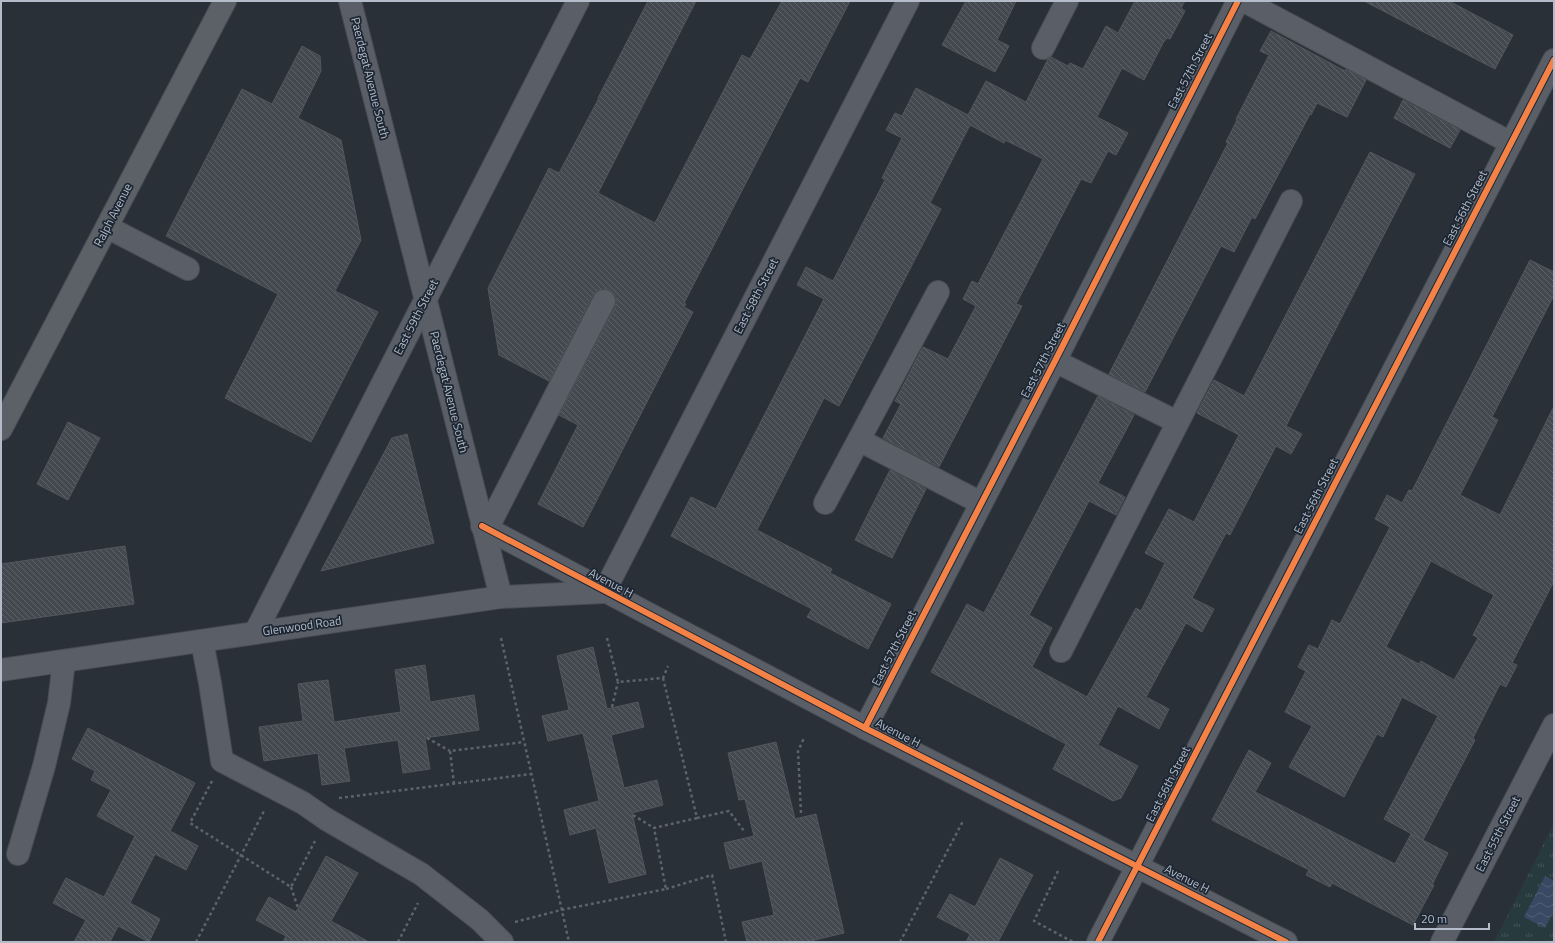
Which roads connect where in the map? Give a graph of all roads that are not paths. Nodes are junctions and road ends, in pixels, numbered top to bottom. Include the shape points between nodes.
1 (224, 1) edge
2 (350, 1) edge
3 (578, 1) edge
4 (908, 1) edge
5 (1067, 1) edge
6 (1238, 1) edge
7 (1244, 1) edge
8 (1043, 48) dead end
9 (1554, 60) edge
10 (1511, 143) junction
11 (1291, 200) dead end
12 (107, 227) junction
13 (188, 269) dead end
14 (938, 292) dead end
15 (425, 298) junction
16 (604, 301) dead end
17 (1055, 361) junction
18 (1177, 422) junction
19 (1, 429) edge
20 (859, 440) junction
21 (825, 503) dead end
22 (981, 503) junction
23 (484, 528) junction
24 (604, 592) junction
25 (501, 597) junction
26 (255, 633) junction
27 (202, 641) junction
28 (1061, 651) dead end
29 (64, 661) junction
30 (1, 670) edge
31 (1554, 725) edge
32 (865, 728) junction
33 (18, 854) dead end
34 (1138, 866) junction
35 (496, 935) edge
36 (1098, 942) edge
37 (1286, 942) edge
38 (1442, 942) edge

1 - 12 main road, Ralph Avenue
2 - 15 street, Paerdegat Avenue South
3 - 15 street, East 59th Street
4 - 24 street, East 58th Street
5 - 8 street
6 - 17 street, East 57th Street
7 - 10 street
9 - 10 street, East 56th Street
10 - 34 street, East 56th Street
11 - 18 street
12 - 13 street
12 - 19 main road, Ralph Avenue
14 - 20 street
15 - 23 street, Paerdegat Avenue South
15 - 26 street, East 59th Street
16 - 23 street
17 - 18 street
17 - 22 street, East 57th Street
18 - 28 street
20 - 21 street
20 - 22 street
22 - 32 street, East 57th Street
23 - 24 street, Avenue H
23 - 25 street, Paerdegat Avenue South
24 - 25 street, Glenwood Road
24 - 32 street, Avenue H
25 - 26 street, Glenwood Road
26 - 27 street, Glenwood Road
27 - 29 street, Glenwood Road
27 - 35 street via 222,762 304,803 326,819 421,874
29 - 30 street, Glenwood Road
29 - 33 street via 59,703 44,766
31 - 38 street, East 55th Street
32 - 34 street, Avenue H
34 - 36 street, East 56th Street
34 - 37 street, Avenue H

